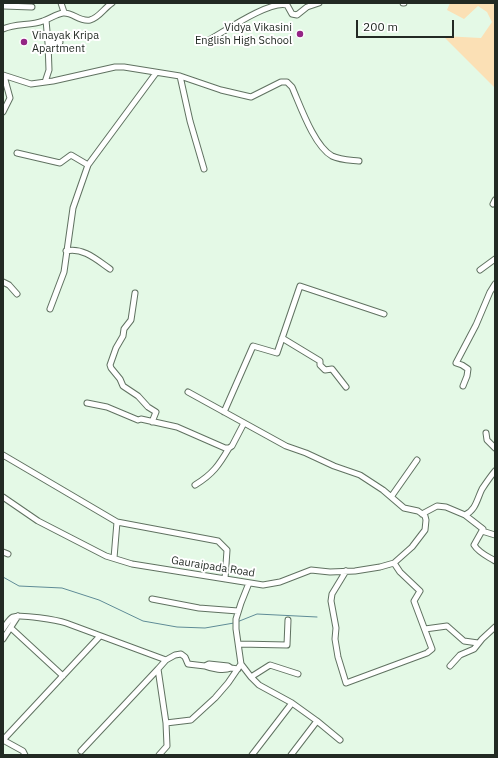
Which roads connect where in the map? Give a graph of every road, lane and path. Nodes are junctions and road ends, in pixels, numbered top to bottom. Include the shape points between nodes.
1 (61, 3) edge
2 (112, 3) edge
3 (320, 3) edge
4 (3, 6) edge
5 (32, 7) dead end
6 (64, 12) junction
7 (46, 20) junction
8 (3, 29) edge
9 (209, 40) dead end
10 (60, 42) dead end
11 (48, 43) junction
12 (156, 73) junction
13 (4, 75) edge
14 (180, 76) junction
15 (45, 82) junction
16 (3, 112) edge
17 (17, 152) dead end
18 (359, 161) dead end
19 (88, 165) junction
20 (204, 169) dead end
21 (66, 251) junction
22 (495, 260) edge
23 (110, 269) dead end
24 (480, 270) dead end
25 (3, 282) edge
26 (495, 284) edge
27 (134, 293) dead end
28 (17, 294) dead end
29 (50, 309) dead end
30 (384, 314) dead end
31 (282, 338) junction
32 (463, 386) dead end
33 (346, 387) dead end
34 (188, 392) dead end
35 (87, 403) dead end
36 (224, 412) junction
37 (152, 422) junction
38 (244, 423) junction
39 (486, 433) dead end
40 (229, 448) junction
41 (495, 448) edge
42 (3, 455) edge
43 (418, 460) dead end
44 (495, 471) edge
45 (195, 485) dead end
46 (3, 497) edge
47 (391, 497) junction
48 (422, 514) junction
49 (465, 516) junction
50 (117, 522) junction
51 (482, 531) junction
52 (495, 535) edge
53 (114, 558) junction
54 (495, 560) edge
55 (394, 563) junction
56 (346, 571) junction
57 (225, 579) junction
58 (249, 583) junction
59 (152, 599) dead end
60 (238, 611) junction
61 (18, 616) junction
62 (288, 620) dead end
63 (495, 627) edge
64 (11, 628) junction
65 (3, 629) edge
66 (425, 629) junction
67 (100, 636) junction
68 (3, 639) edge
69 (478, 643) junction
70 (239, 644) junction
71 (166, 660) junction
72 (450, 666) dead end
73 (240, 667) junction
74 (158, 669) junction
75 (298, 674) dead end
76 (63, 676) junction
77 (251, 678) junction
78 (292, 703) junction
79 (318, 721) junction
80 (166, 723) junction
81 (340, 740) dead end
82 (80, 751) dead end
83 (255, 754) edge
84 (25, 755) edge
85 (159, 755) edge
86 (291, 755) edge

1 - 6 street
2 - 6 street via 94,19 83,20
3 - 9 street via 307,7 297,15 292,14 287,5 278,4 260,10
4 - 5 street
6 - 7 street
7 - 8 street
7 - 11 street
10 - 11 street
11 - 15 street via 49,70
12 - 14 street
12 - 15 street via 124,67
12 - 19 street
13 - 15 street via 31,84
13 - 16 street via 10,98
14 - 18 street via 251,97 281,82 287,82 292,87 316,138 325,150 332,156
14 - 20 street
17 - 19 street via 60,163 71,155
19 - 21 street via 73,208
21 - 23 street via 77,250 86,253
21 - 29 street via 64,272
22 - 24 street
25 - 28 street
26 - 32 street via 456,363 468,369
27 - 37 street via 131,320 124,329 110,365 123,386 156,412
30 - 31 street via 300,286
31 - 33 street via 320,361 325,370 332,369
31 - 36 street via 277,353 253,346
34 - 36 street
35 - 37 street via 107,407 138,420
36 - 38 street
37 - 40 street via 177,427
38 - 40 street
38 - 47 street via 286,446 360,475
39 - 41 street via 487,440
40 - 45 street via 208,477
42 - 50 street
43 - 47 street
44 - 49 street via 472,511
46 - 53 street, Gauraipada Road via 38,521
47 - 48 street via 404,508
48 - 49 street via 437,506 446,507
48 - 55 street, Gauraipada Road via 426,520 425,530 412,548
49 - 51 street via 483,529
50 - 53 street
50 - 57 street via 218,541 227,550
51 - 52 street
51 - 54 street via 474,545
53 - 57 street, Gauraipada Road via 132,564
55 - 56 street, Gauraipada Road
55 - 66 street via 420,591 414,601
56 - 58 street, Gauraipada Road via 311,570 274,583
56 - 66 street via 332,594 331,601 336,628 334,639 346,683 430,651 432,649
57 - 58 street, Gauraipada Road
58 - 60 street
59 - 60 street via 200,608
60 - 70 street via 236,629
61 - 64 street
61 - 65 street via 11,619
61 - 67 street via 61,622
62 - 70 street via 287,645
63 - 69 street
64 - 68 street
64 - 76 street
66 - 69 street via 447,626 464,641
67 - 71 street
67 - 76 street
69 - 72 street via 472,650 456,658
70 - 73 street
71 - 73 street via 181,654 188,664
71 - 74 street
73 - 77 street
73 - 80 street via 215,698 191,720
74 - 80 street
74 - 82 street
75 - 77 street via 270,665
76 - 84 street via 3,740 23,751
77 - 78 street
78 - 79 street
78 - 83 street
79 - 81 street
79 - 86 street
80 - 85 street via 167,746

